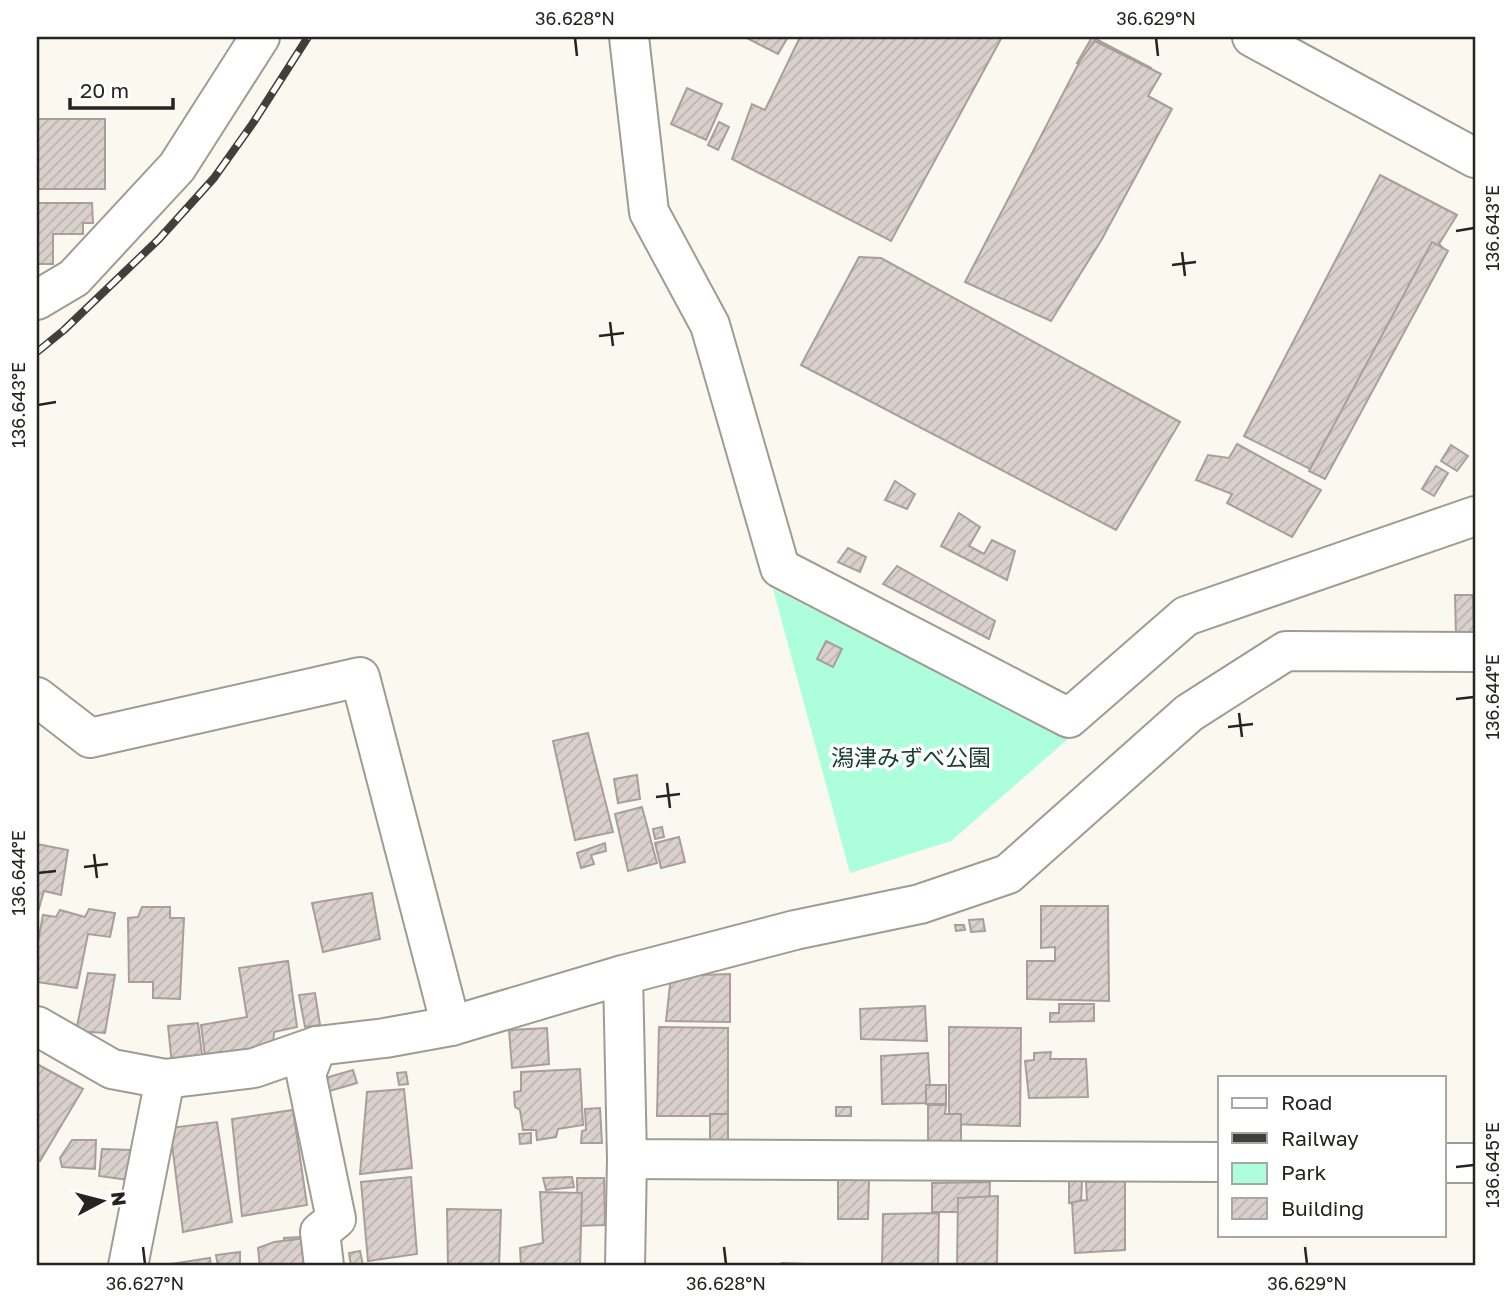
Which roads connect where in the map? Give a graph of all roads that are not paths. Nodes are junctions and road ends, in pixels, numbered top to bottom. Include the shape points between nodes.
1 (260, 37) edge
2 (629, 37) edge
3 (1252, 37) edge
4 (1475, 158) edge
5 (37, 300) edge
6 (1475, 516) edge
7 (1475, 652) edge
8 (37, 697) edge
9 (624, 975) junction
10 (37, 1026) edge
11 (451, 1026) junction
12 (317, 1046) junction
13 (164, 1079) junction
14 (627, 1159) junction
15 (1218, 1162) edge
16 (1446, 1163) edge
17 (1475, 1163) edge
18 (128, 1266) edge
19 (324, 1266) edge
20 (625, 1266) edge

1 - 5 street via 177,167 74,278
2 - 6 street via 649,212 710,325 780,568 1069,718 1186,616
3 - 4 street
7 - 9 street via 1286,651 1189,713 1008,874 920,904 794,930
8 - 11 street via 90,738 360,677
9 - 11 street
9 - 14 street
10 - 13 street via 112,1069
11 - 12 street
12 - 13 street via 254,1068
12 - 19 street via 306,1074 336,1219 320,1232
13 - 18 street
14 - 15 street
14 - 20 street
16 - 17 street

